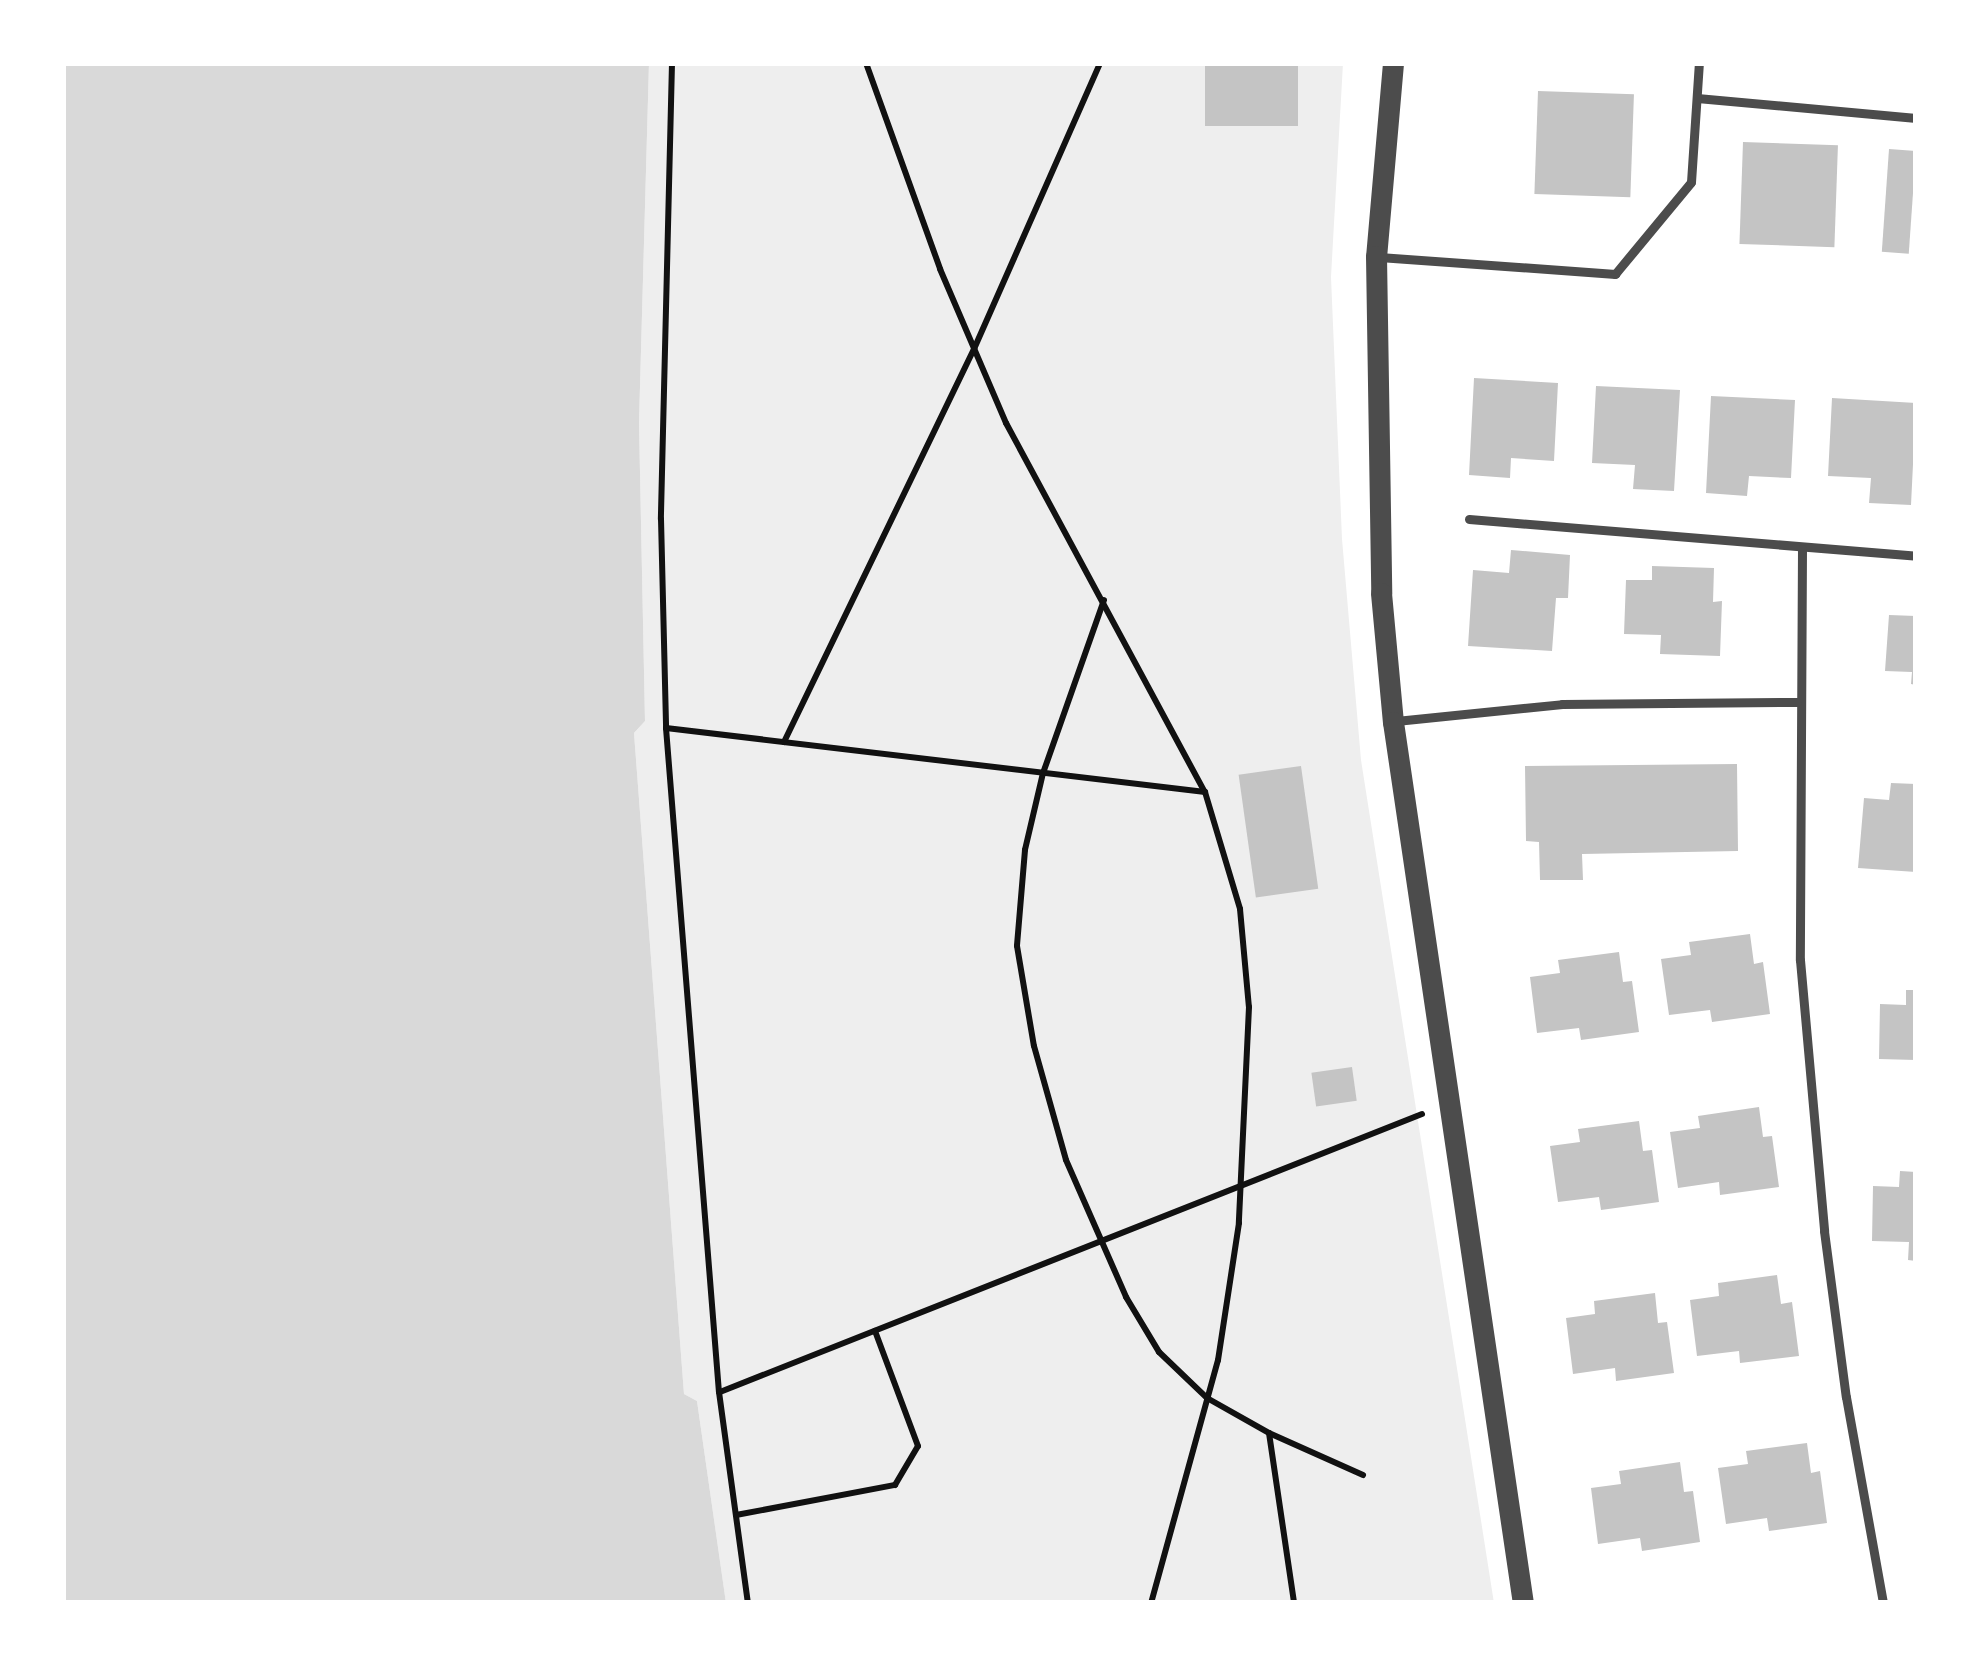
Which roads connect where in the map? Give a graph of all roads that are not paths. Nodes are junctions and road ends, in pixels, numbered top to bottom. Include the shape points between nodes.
1 (1394, 63) edge
2 (1699, 63) edge
3 (1696, 98) junction
4 (1916, 118) edge
5 (1376, 256) junction
6 (1469, 519) dead end
7 (1802, 549) junction
8 (1916, 556) edge
9 (1797, 702) junction
10 (1393, 722) junction
11 (1522, 1603) edge
12 (1883, 1603) edge

1 - 5 street
2 - 3 lane
3 - 4 lane
3 - 5 lane via 1691,182 1615,274
5 - 10 street via 1377,505
6 - 7 lane
7 - 8 lane
7 - 9 lane
9 - 10 lane via 1562,704
9 - 12 lane via 1796,903 1824,1231
10 - 11 street

